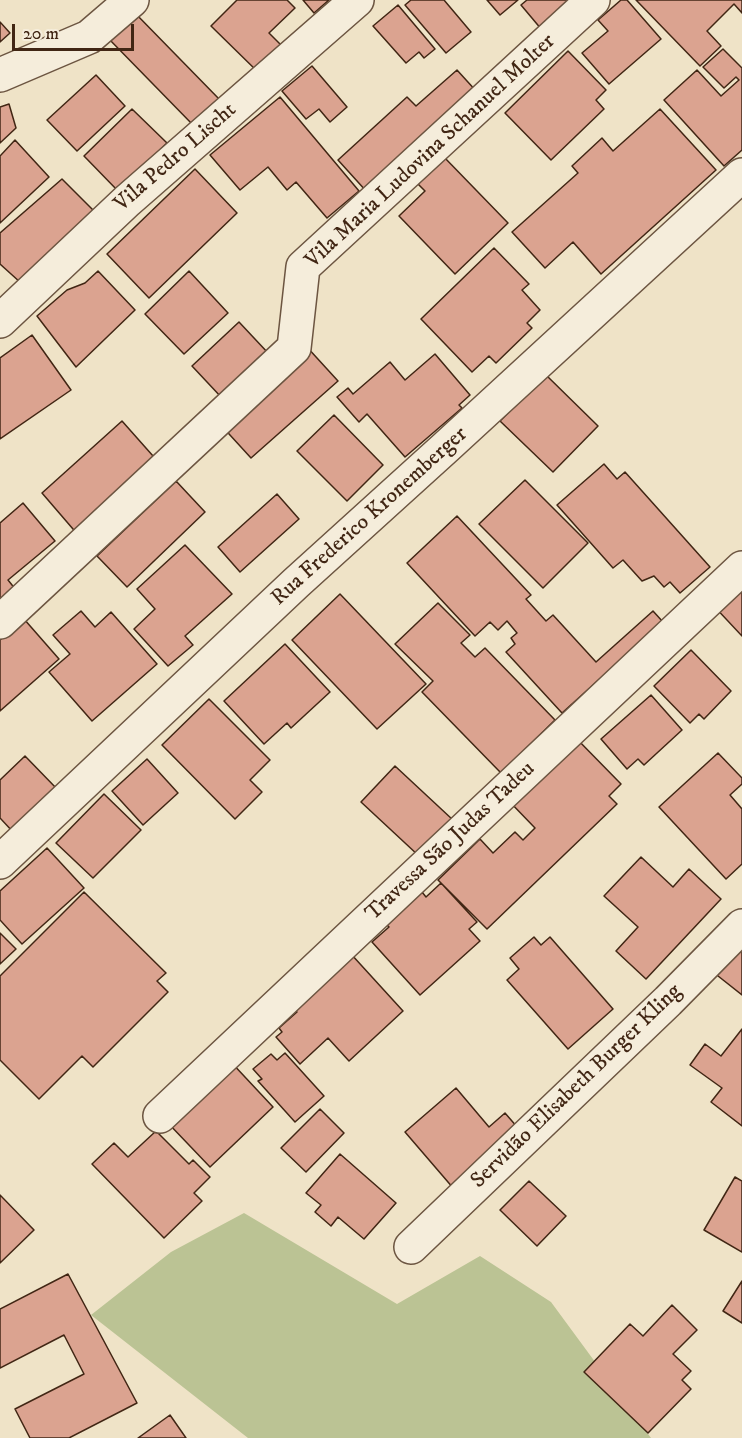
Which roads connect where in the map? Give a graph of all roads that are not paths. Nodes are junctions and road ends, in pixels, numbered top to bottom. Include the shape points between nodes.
1 (132, 0) edge
2 (357, 0) edge
3 (593, 0) edge
4 (0, 75) edge
5 (742, 175) edge
6 (0, 321) edge
7 (742, 568) edge
8 (0, 622) edge
9 (0, 862) edge
10 (742, 926) edge
11 (160, 1116) dead end
12 (411, 1247) dead end

1 - 4 street via 89,37
2 - 6 street, Vila Pedro Lischt via 127,201
3 - 8 street, Vila Maria Ludovina Schanuel Molter via 303,267 294,348
5 - 9 street, Rua Frederico Kronemberger via 296,583
7 - 11 street, Travessa São Judas Tadeu
10 - 12 street, Servidão Elisabeth Burger Kling

